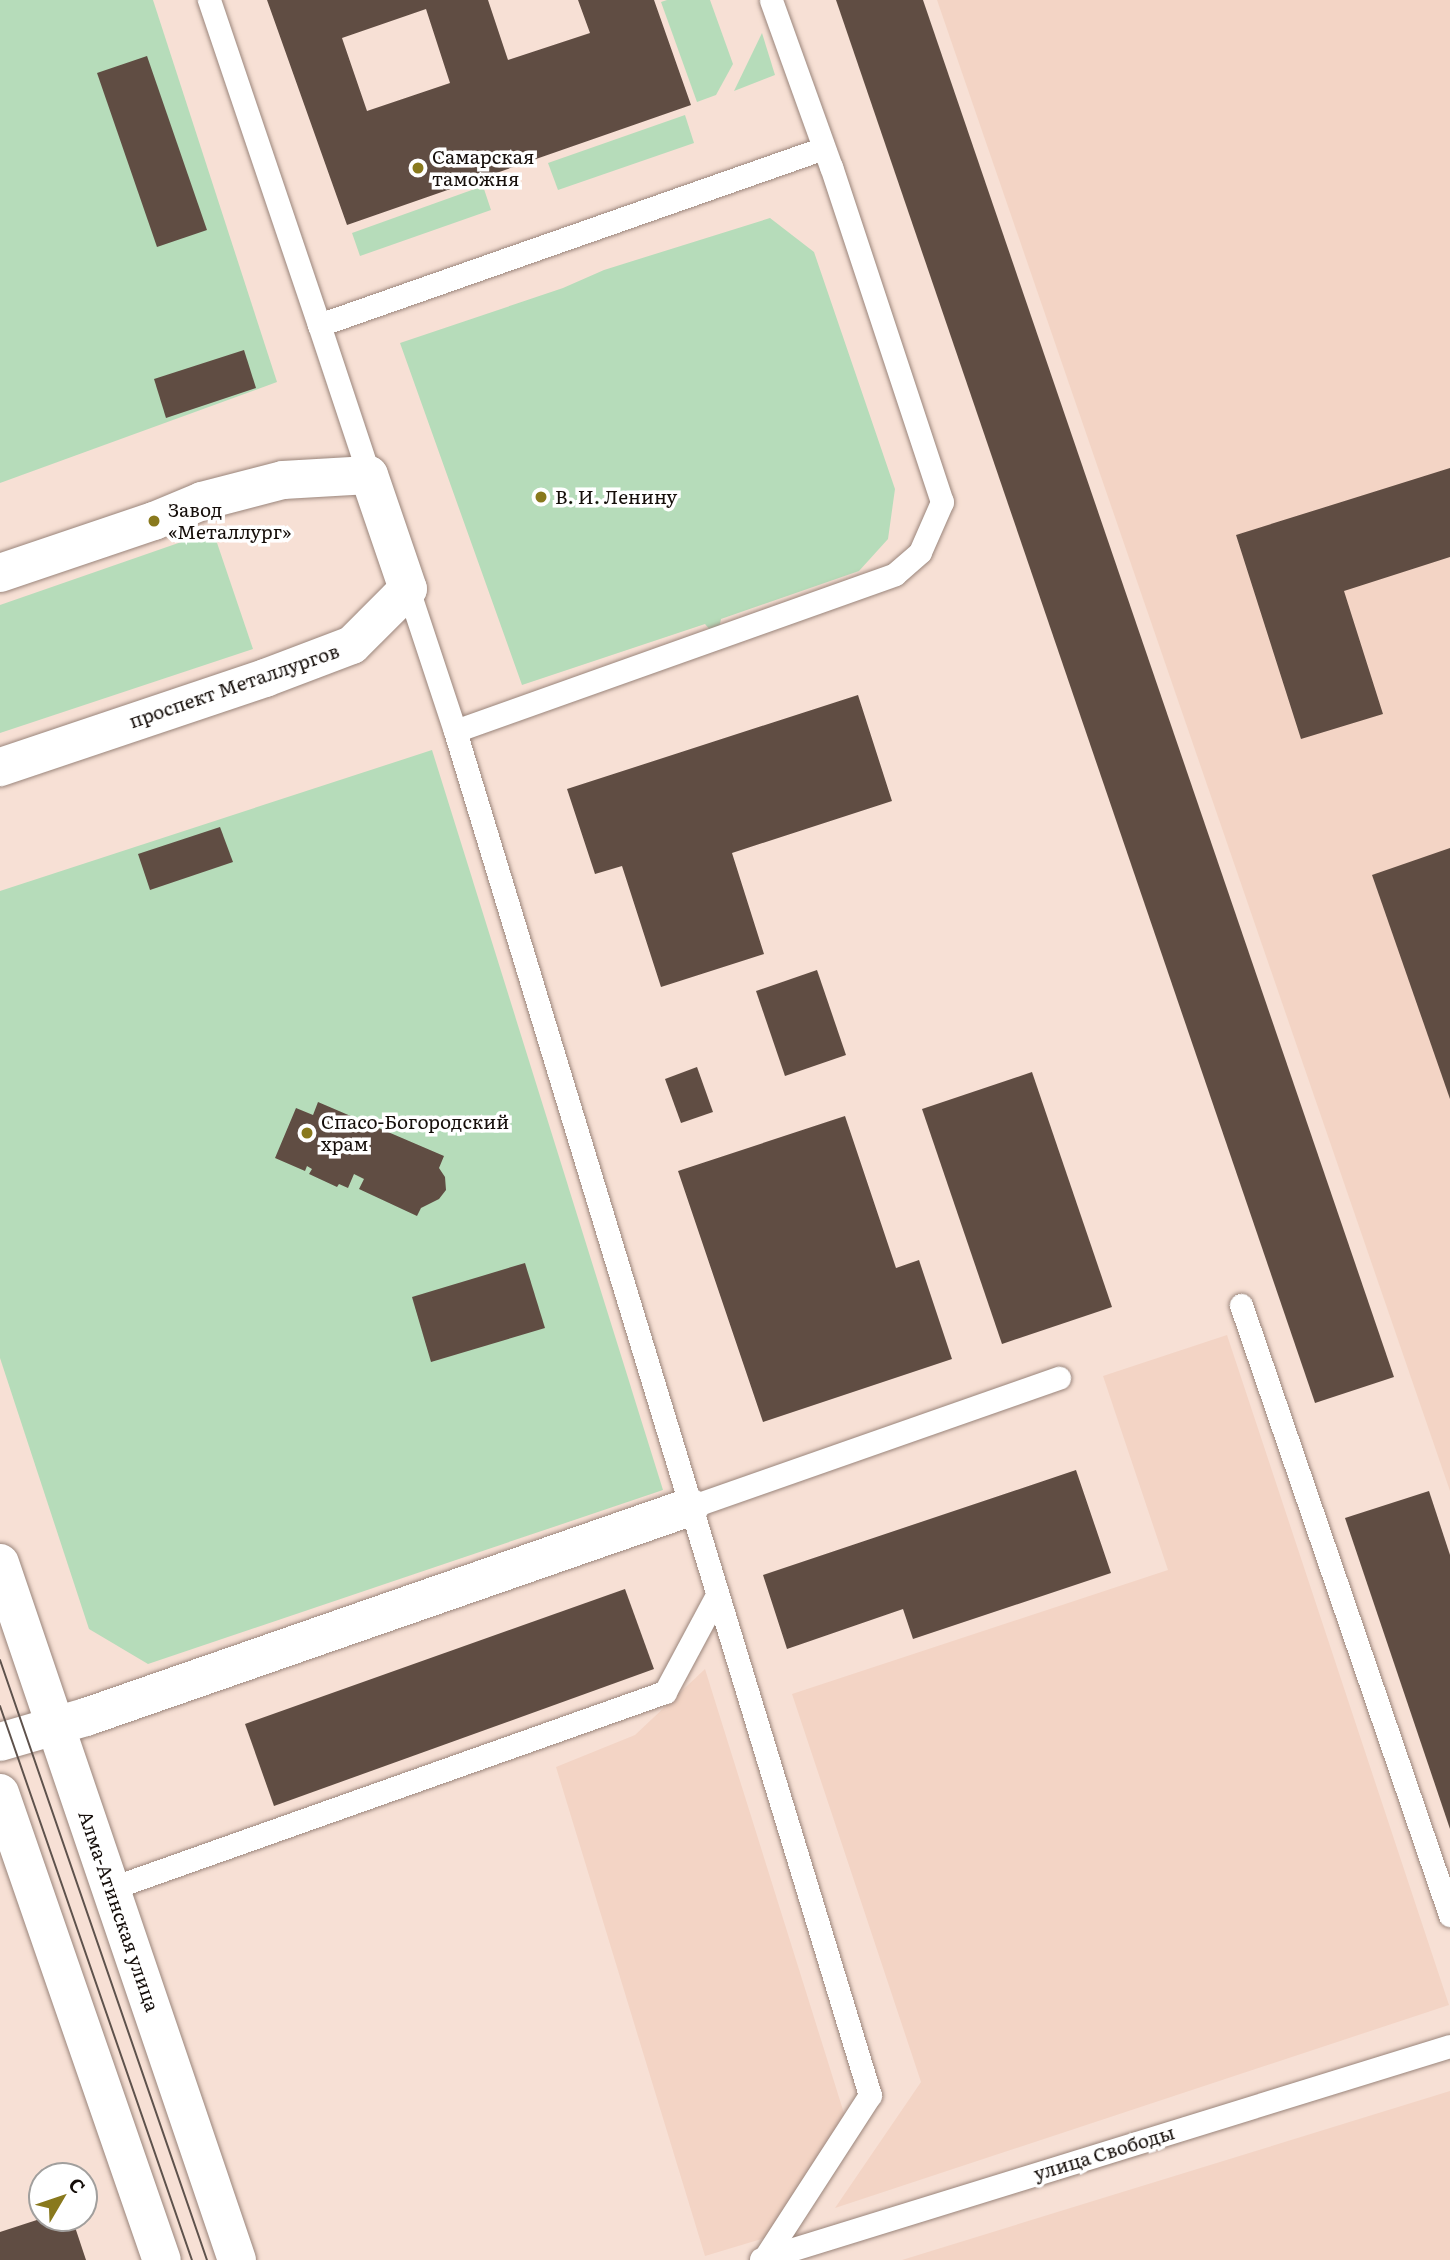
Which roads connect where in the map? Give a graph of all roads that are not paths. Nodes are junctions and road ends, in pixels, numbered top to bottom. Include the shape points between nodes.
1 (209, 0) edge
2 (771, 0) edge
3 (824, 148) junction
4 (319, 325) junction
5 (369, 475) junction
6 (0, 573) edge
7 (408, 589) junction
8 (455, 731) junction
9 (0, 767) edge
10 (1241, 1305) dead end
11 (1059, 1378) dead end
12 (690, 1507) junction
13 (0, 1563) edge
14 (717, 1595) junction
15 (57, 1726) junction
16 (0, 1742) edge
17 (0, 1793) edge
18 (112, 1888) junction
19 (1450, 1915) edge
20 (1450, 2046) edge
21 (761, 2259) edge
22 (162, 2260) edge
23 (237, 2260) edge

1 - 4 lane
2 - 3 lane
3 - 4 lane
3 - 8 lane via 942,502 920,552 895,574
4 - 5 lane
5 - 6 street via 283,480 202,501
5 - 7 street
7 - 8 lane
7 - 9 street, проспект Металлургов via 352,645
8 - 12 lane
10 - 19 lane
11 - 12 lane
12 - 14 lane
12 - 15 street
13 - 15 street, Алма-Атинская улица
14 - 18 lane via 665,1692
14 - 21 lane via 870,2095
15 - 16 street
15 - 18 street, Алма-Атинская улица
17 - 22 street
18 - 23 street, Алма-Атинская улица
20 - 21 lane, улица Свободы

